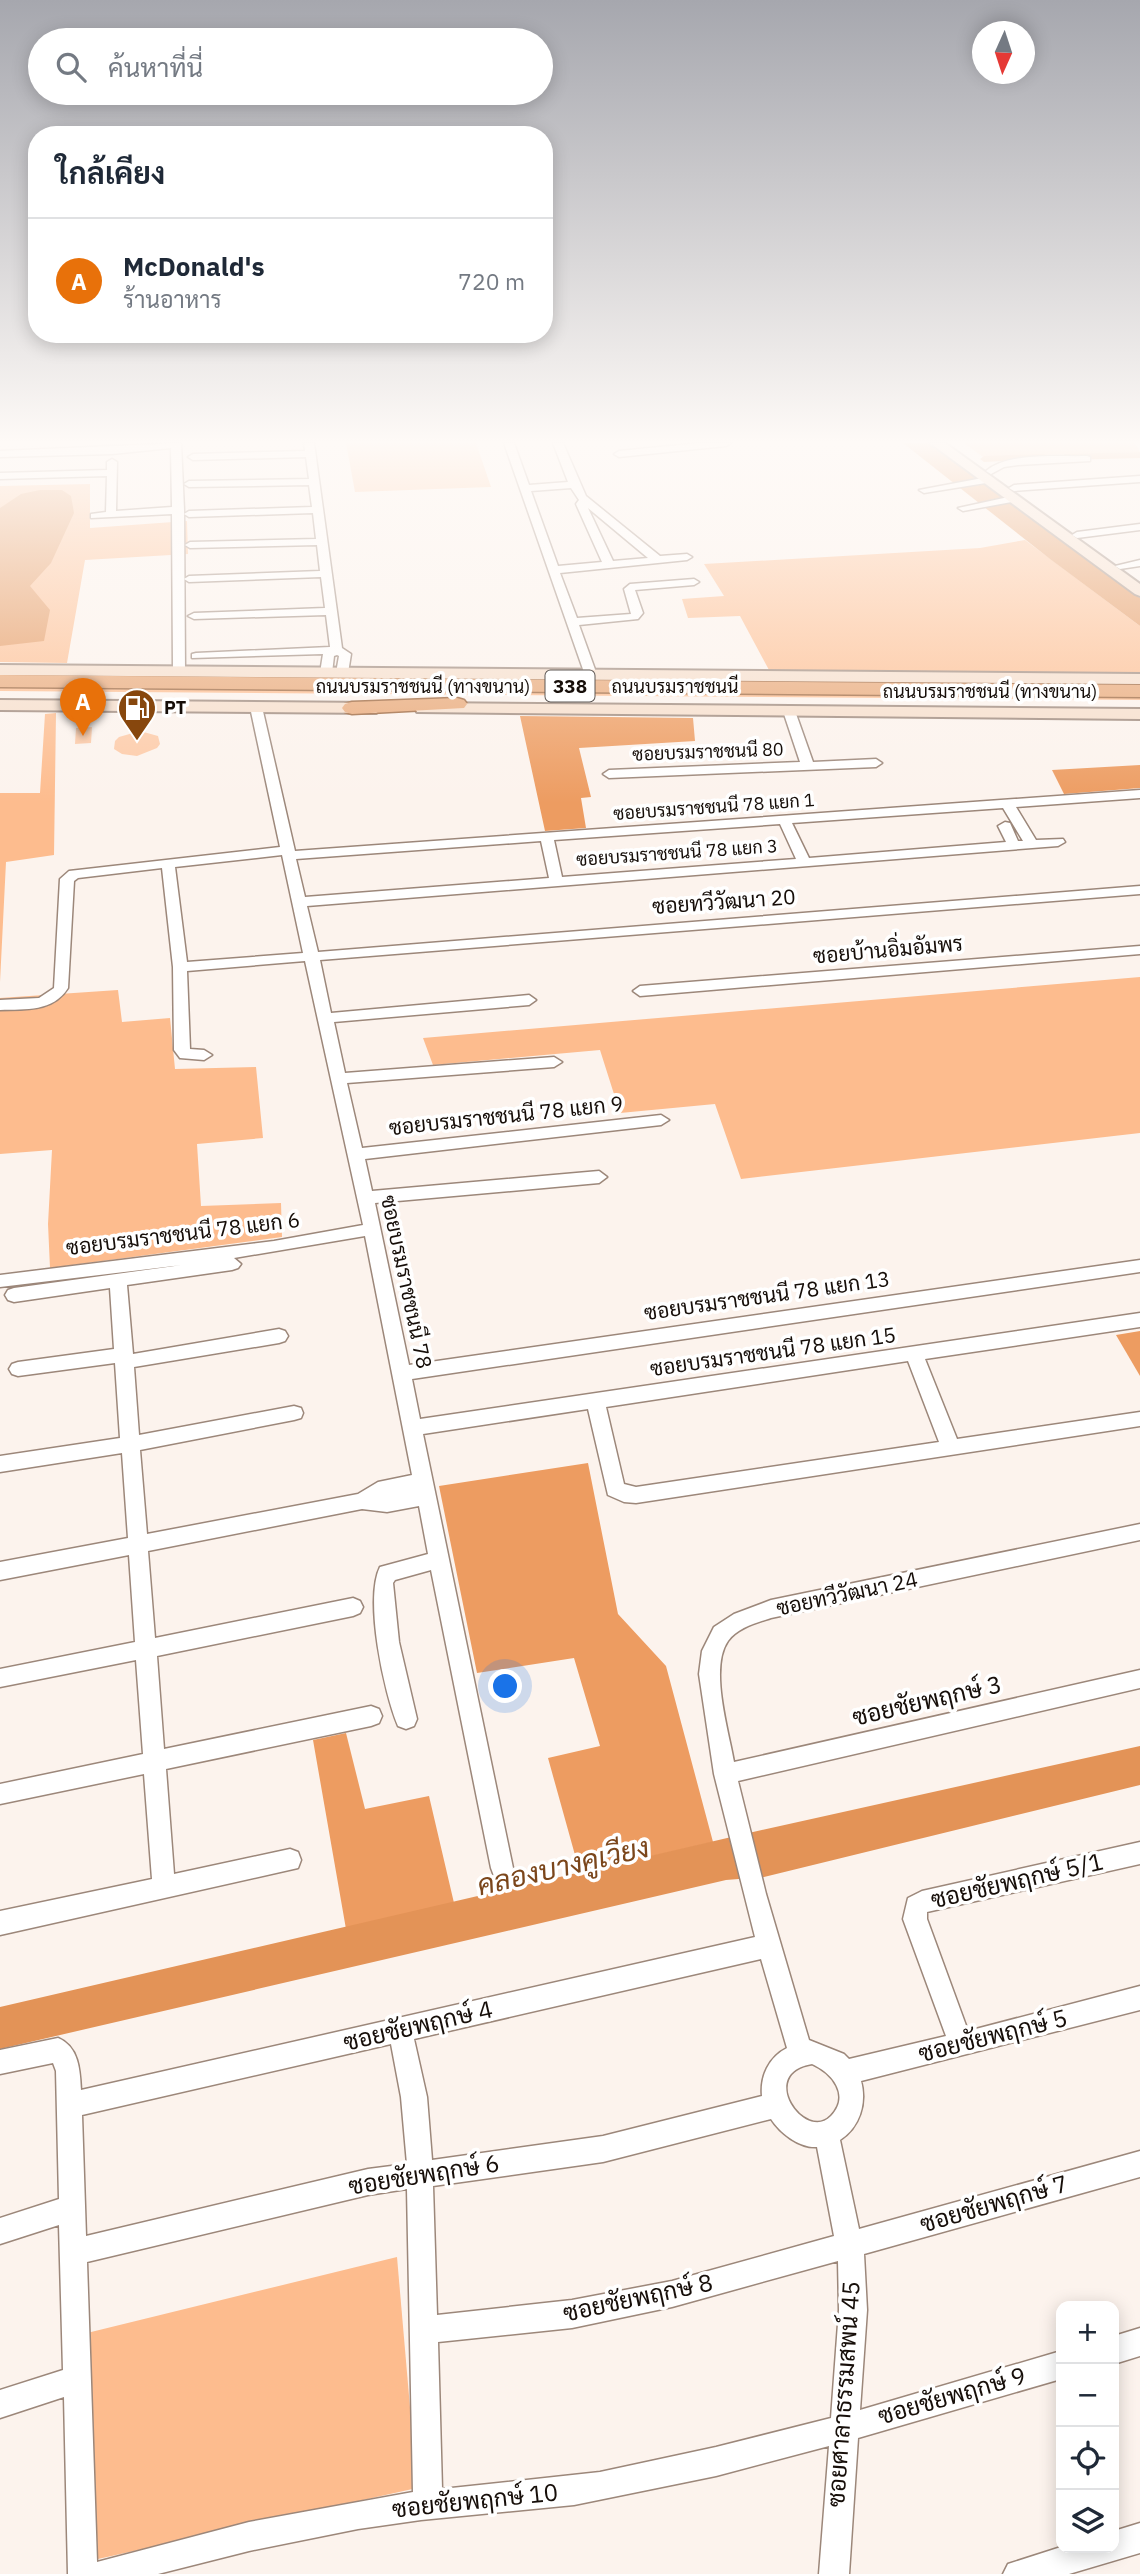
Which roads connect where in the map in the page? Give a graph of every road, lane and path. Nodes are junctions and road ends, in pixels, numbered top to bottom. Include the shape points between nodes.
1 (182, 563) edge
2 (325, 563) edge
3 (552, 563) edge
4 (627, 563) edge
5 (1102, 563) edge
6 (1116, 563) edge
7 (1140, 563) edge
8 (609, 565) joint
9 (1120, 566) junction
10 (554, 570) junction
11 (326, 574) junction
12 (189, 579) dead end
13 (1140, 580) edge
14 (694, 582) dead end
15 (1140, 591) edge
16 (331, 611) junction
17 (194, 616) dead end
18 (573, 622) junction
19 (336, 650) junction
20 (196, 656) dead end
21 (0, 670) edge
22 (179, 672) junction
23 (334, 673) junction
24 (591, 675) junction
25 (1140, 679) edge
26 (0, 681) edge
27 (1140, 691) edge
28 (0, 694) edge
29 (605, 698) junction
30 (1140, 702) edge
31 (0, 705) edge
32 (256, 707) junction
33 (352, 708) junction
34 (789, 711) junction
35 (1140, 714) edge
36 (876, 763) dead end
37 (808, 766) junction
38 (609, 774) dead end
39 (1140, 793) edge
40 (1007, 803) junction
41 (784, 819) junction
42 (1005, 826) dead end
43 (547, 836) junction
44 (1058, 842) dead end
45 (1032, 844) junction
46 (1014, 846) junction
47 (289, 853) junction
48 (804, 862) junction
49 (169, 863) junction
50 (556, 881) junction
51 (1140, 890) edge
52 (300, 902) junction
53 (1140, 950) edge
54 (312, 955) junction
55 (180, 967) junction
56 (640, 991) dead end
57 (530, 1000) dead end
58 (0, 1005) edge
59 (326, 1018) junction
60 (204, 1055) dead end
61 (554, 1062) dead end
62 (339, 1079) junction
63 (661, 1120) dead end
64 (356, 1154) junction
65 (599, 1177) dead end
66 (365, 1198) junction
67 (372, 1229) junction
68 (243, 1262) dead end
69 (1140, 1266) edge
70 (0, 1281) edge
71 (118, 1281) junction
72 (15, 1295) dead end
73 (1140, 1321) edge
74 (279, 1336) dead end
75 (914, 1354) junction
76 (124, 1358) junction
77 (18, 1369) dead end
78 (401, 1373) junction
79 (595, 1401) junction
80 (294, 1413) dead end
81 (1140, 1419) edge
82 (413, 1428) junction
83 (130, 1444) junction
84 (951, 1447) junction
85 (0, 1464) edge
86 (425, 1488) junction
87 (1140, 1532) edge
88 (138, 1545) junction
89 (439, 1560) junction
90 (0, 1571) edge
91 (353, 1607) dead end
92 (146, 1649) junction
93 (0, 1678) edge
94 (1140, 1679) edge
95 (371, 1716) dead end
96 (406, 1718) dead end
97 (154, 1762) junction
98 (727, 1785) junction
99 (0, 1794) edge
100 (1140, 1853) edge
101 (290, 1860) dead end
102 (502, 1868) dead end
103 (164, 1888) junction
104 (0, 1923) edge
105 (768, 1946) junction
106 (1140, 1998) edge
107 (400, 2030) junction
108 (961, 2045) junction
109 (801, 2053) junction
110 (0, 2062) edge
111 (846, 2072) junction
112 (777, 2105) junction
113 (68, 2106) junction
114 (826, 2133) junction
115 (1140, 2164) edge
116 (417, 2174) junction
117 (71, 2208) junction
118 (0, 2231) edge
119 (849, 2245) junction
120 (73, 2252) junction
121 (423, 2329) junction
122 (1140, 2342) edge
123 (1119, 2348) edge
124 (1056, 2366) edge
125 (77, 2379) junction
126 (0, 2404) edge
127 (844, 2427) junction
128 (428, 2506) junction
129 (1140, 2538) edge
130 (1119, 2544) edge
131 (1091, 2553) edge
132 (83, 2574) edge
133 (105, 2574) edge
134 (834, 2574) edge
135 (1018, 2574) edge

1 - 22 street
2 - 11 street
3 - 10 street
4 - 8 street
5 - 15 main road
6 - 9 main road
7 - 9 street
8 - 10 street
9 - 13 main road
10 - 18 street
11 - 12 street
11 - 16 street
14 - 18 street via 634,586 629,589 637,613 634,617
16 - 17 street
16 - 19 street
18 - 24 street
19 - 20 street
19 - 23 street via 328,655
21 - 22 main road, ถนนบรมราชชนนี (ทางขนาน) / 338
22 - 23 main road, ถนนบรมราชชนนี (ทางขนาน) / 338
23 - 24 main road, ถนนบรมราชชนนี (ทางขนาน) / 338
24 - 25 main road, ถนนบรมราชชนนี (ทางขนาน) / 338
26 - 27 highway, ถนนบรมราชชนนี / 338
28 - 29 highway, ถนนบรมราชชนนี / 338
29 - 30 highway, ถนนบรมราชชนนี / 338
29 - 33 highway
31 - 32 main road, ถนนบรมราชชนนี (ทางขนาน) / 338
32 - 33 main road, ถนนบรมราชชนนี (ทางขนาน) / 338
32 - 47 street, ซอยบรมราชชนนี 78
33 - 34 main road, ถนนบรมราชชนนี (ทางขนาน) / 338
34 - 35 main road, ถนนบรมราชชนนี (ทางขนาน) / 338
34 - 37 street, ซอยบรมราชชนนี 80
36 - 37 street, ซอยบรมราชชนนี 80
37 - 38 street, ซอยบรมราชชนนี 80
39 - 40 street, ซอยบรมราชชนนี 78 แยก 1
40 - 41 street, ซอยบรมราชชนนี 78 แยก 1
40 - 45 street
41 - 43 street, ซอยบรมราชชนนี 78 แยก 1
41 - 48 street
42 - 46 street
43 - 47 street, ซอยบรมราชชนนี 78 แยก 1
43 - 50 street
44 - 45 street, ซอยบรมราชชนนี 78 แยก 3
45 - 46 street, ซอยบรมราชชนนี 78 แยก 3
46 - 48 street, ซอยบรมราชชนนี 78 แยก 3
47 - 49 street, ซอยบรมราชชนนี 78 แยก 1
47 - 52 street, ซอยบรมราชชนนี 78
48 - 50 street, ซอยบรมราชชนนี 78 แยก 3
49 - 55 street
49 - 58 street, ซอยบรมราชชนนี 78 แยก 1 via 70,876 58,995 45,1002
50 - 52 street, ซอยบรมราชชนนี 78 แยก 3
51 - 54 street, ซอยทวีวัฒนา 20
52 - 54 street, ซอยบรมราชชนนี 78
53 - 56 street, ซอยบ้านอิ่มอัมพร
54 - 55 street, ซอยทวีวัฒนา 20
54 - 59 street, ซอยบรมราชชนนี 78
55 - 60 street via 182,1050
57 - 59 street
59 - 62 street, ซอยบรมราชชนนี 78
61 - 62 street
62 - 64 street, ซอยบรมราชชนนี 78
63 - 64 street, ซอยบรมราชชนนี 78 แยก 9
64 - 66 street, ซอยบรมราชชนนี 78
65 - 66 street
66 - 67 street, ซอยบรมราชชนนี 78
67 - 70 street, ซอยบรมราชชนนี 78 แยก 6 via 274,1247
67 - 78 street, ซอยบรมราชชนนี 78
68 - 71 street
69 - 78 street, ซอยบรมราชชนนี 78 แยก 13
71 - 72 street
71 - 76 street
73 - 75 street, ซอยบรมราชชนนี 78 แยก 15
74 - 76 street
75 - 79 street, ซอยบรมราชชนนี 78 แยก 15
75 - 84 street
76 - 77 street
76 - 83 street
78 - 82 street, ซอยบรมราชชนนี 78
79 - 82 street, ซอยบรมราชชนนี 78 แยก 15
79 - 84 street via 615,1489 624,1494
80 - 83 street
81 - 84 street
82 - 86 street, ซอยบรมราชชนนี 78
83 - 85 street
83 - 88 street
86 - 88 street via 387,1504 362,1501
86 - 89 street, ซอยบรมราชชนนี 78
87 - 98 street, ซอยทวีวัฒนา 24 via 771,1609 741,1620 719,1636 709,1679
88 - 90 street
88 - 92 street
89 - 96 street via 387,1573 382,1580 382,1607
89 - 102 street, ซอยบรมราชชนนี 78
91 - 92 street
92 - 93 street
92 - 97 street
94 - 98 street, ซอยชัยพฤกษ์ 3
95 - 97 street
97 - 99 street
97 - 103 street
98 - 105 street
100 - 108 street, ซอยชัยพฤกษ์ 5/1 via 916,1906 915,1919
101 - 103 street
103 - 104 street
105 - 107 street, ซอยชัยพฤกษ์ 4
105 - 109 street
106 - 108 street, ซอยชัยพฤกษ์ 5
107 - 113 street, ซอยชัยพฤกษ์ 4
107 - 116 street via 414,2097
108 - 111 street, ซอยชัยพฤกษ์ 5
109 - 111 street via 825,2055
109 - 112 street via 781,2067 775,2078
110 - 113 street via 58,2050 68,2071
111 - 114 street via 853,2099 850,2112 843,2123
112 - 114 street via 794,2127 807,2133
112 - 116 street, ซอยชัยพฤกษ์ 6 via 603,2149
113 - 117 street
114 - 119 street, ซอยศาลาธรรมสพน์ 45
115 - 119 street, ซอยชัยพฤกษ์ 7
116 - 120 street, ซอยชัยพฤกษ์ 6
116 - 121 street
117 - 118 street
117 - 120 street
119 - 121 street, ซอยชัยพฤกษ์ 8 via 672,2294 572,2314
119 - 127 street, ซอยศาลาธรรมสพน์ 45 via 853,2310
120 - 125 street
121 - 128 street
122 - 123 street
124 - 127 street, ซอยชัยพฤกษ์ 9
125 - 126 street
125 - 132 street
127 - 128 street, ซอยชัยพฤกษ์ 10 via 599,2487
127 - 134 street, ซอยศาลาธรรมสพน์ 45
128 - 133 street, ซอยชัยพฤกษ์ 10 via 239,2538
129 - 130 street
131 - 135 street

